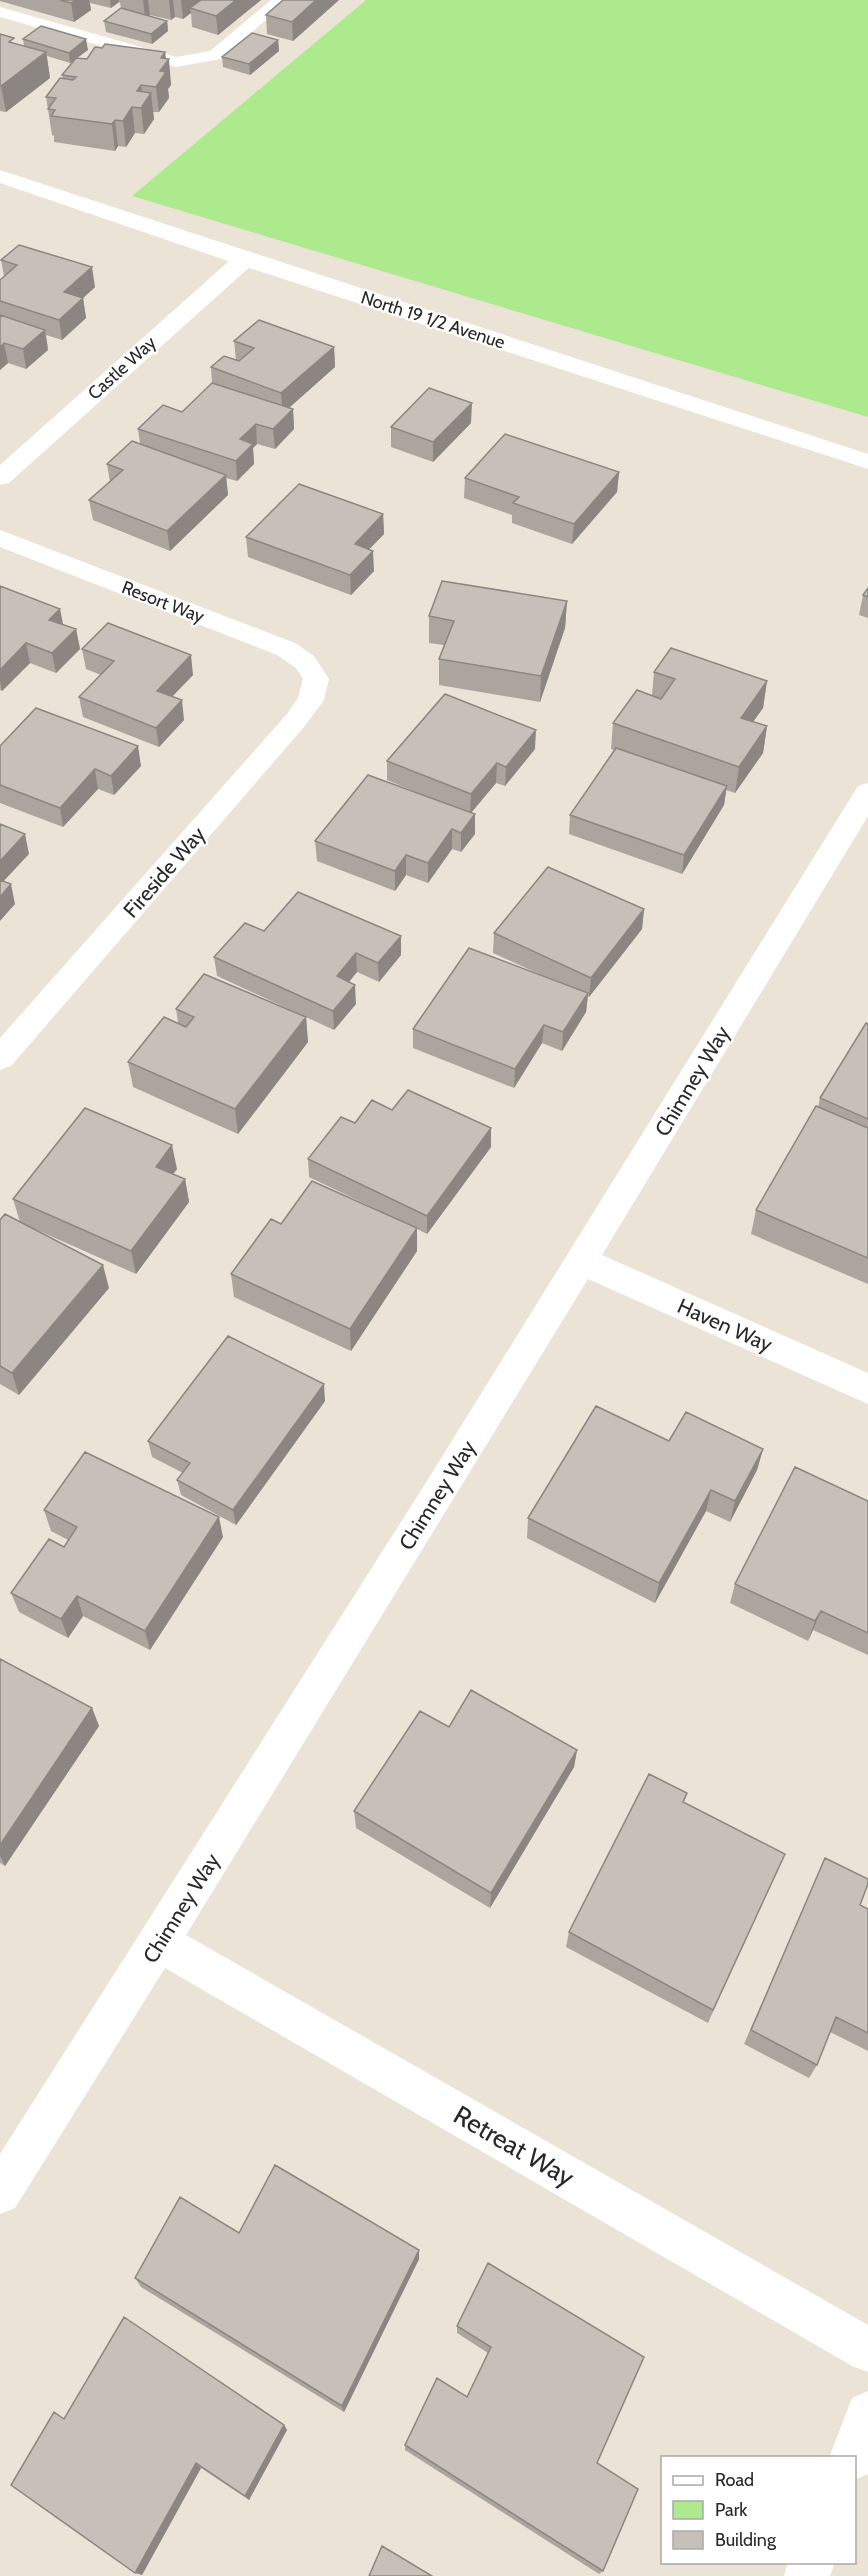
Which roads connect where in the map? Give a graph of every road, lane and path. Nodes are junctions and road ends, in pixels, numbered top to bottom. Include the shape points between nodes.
1 (281, 0) edge
2 (0, 12) edge
3 (4, 181) edge
4 (245, 259) junction
5 (868, 462) edge
6 (0, 478) edge
7 (0, 538) edge
8 (316, 679) joint
9 (868, 793) edge
10 (0, 1058) edge
11 (582, 1261) junction
12 (868, 1389) edge
13 (160, 1943) junction
14 (0, 2193) edge
15 (868, 2350) edge
16 (868, 2414) edge
17 (852, 2456) edge

1 - 2 lane via 215,55 176,62
3 - 4 street, North 19 1/2 Avenue
4 - 5 street, North 19 1/2 Avenue
4 - 6 street, Castle Way
7 - 8 street, Resort Way via 286,649 305,662
8 - 10 street, Fireside Way via 311,700 296,721
9 - 11 street, Chimney Way
11 - 12 street, Haven Way
11 - 13 street, Chimney Way
13 - 14 street, Chimney Way
13 - 15 street, Retreat Way
16 - 17 street

